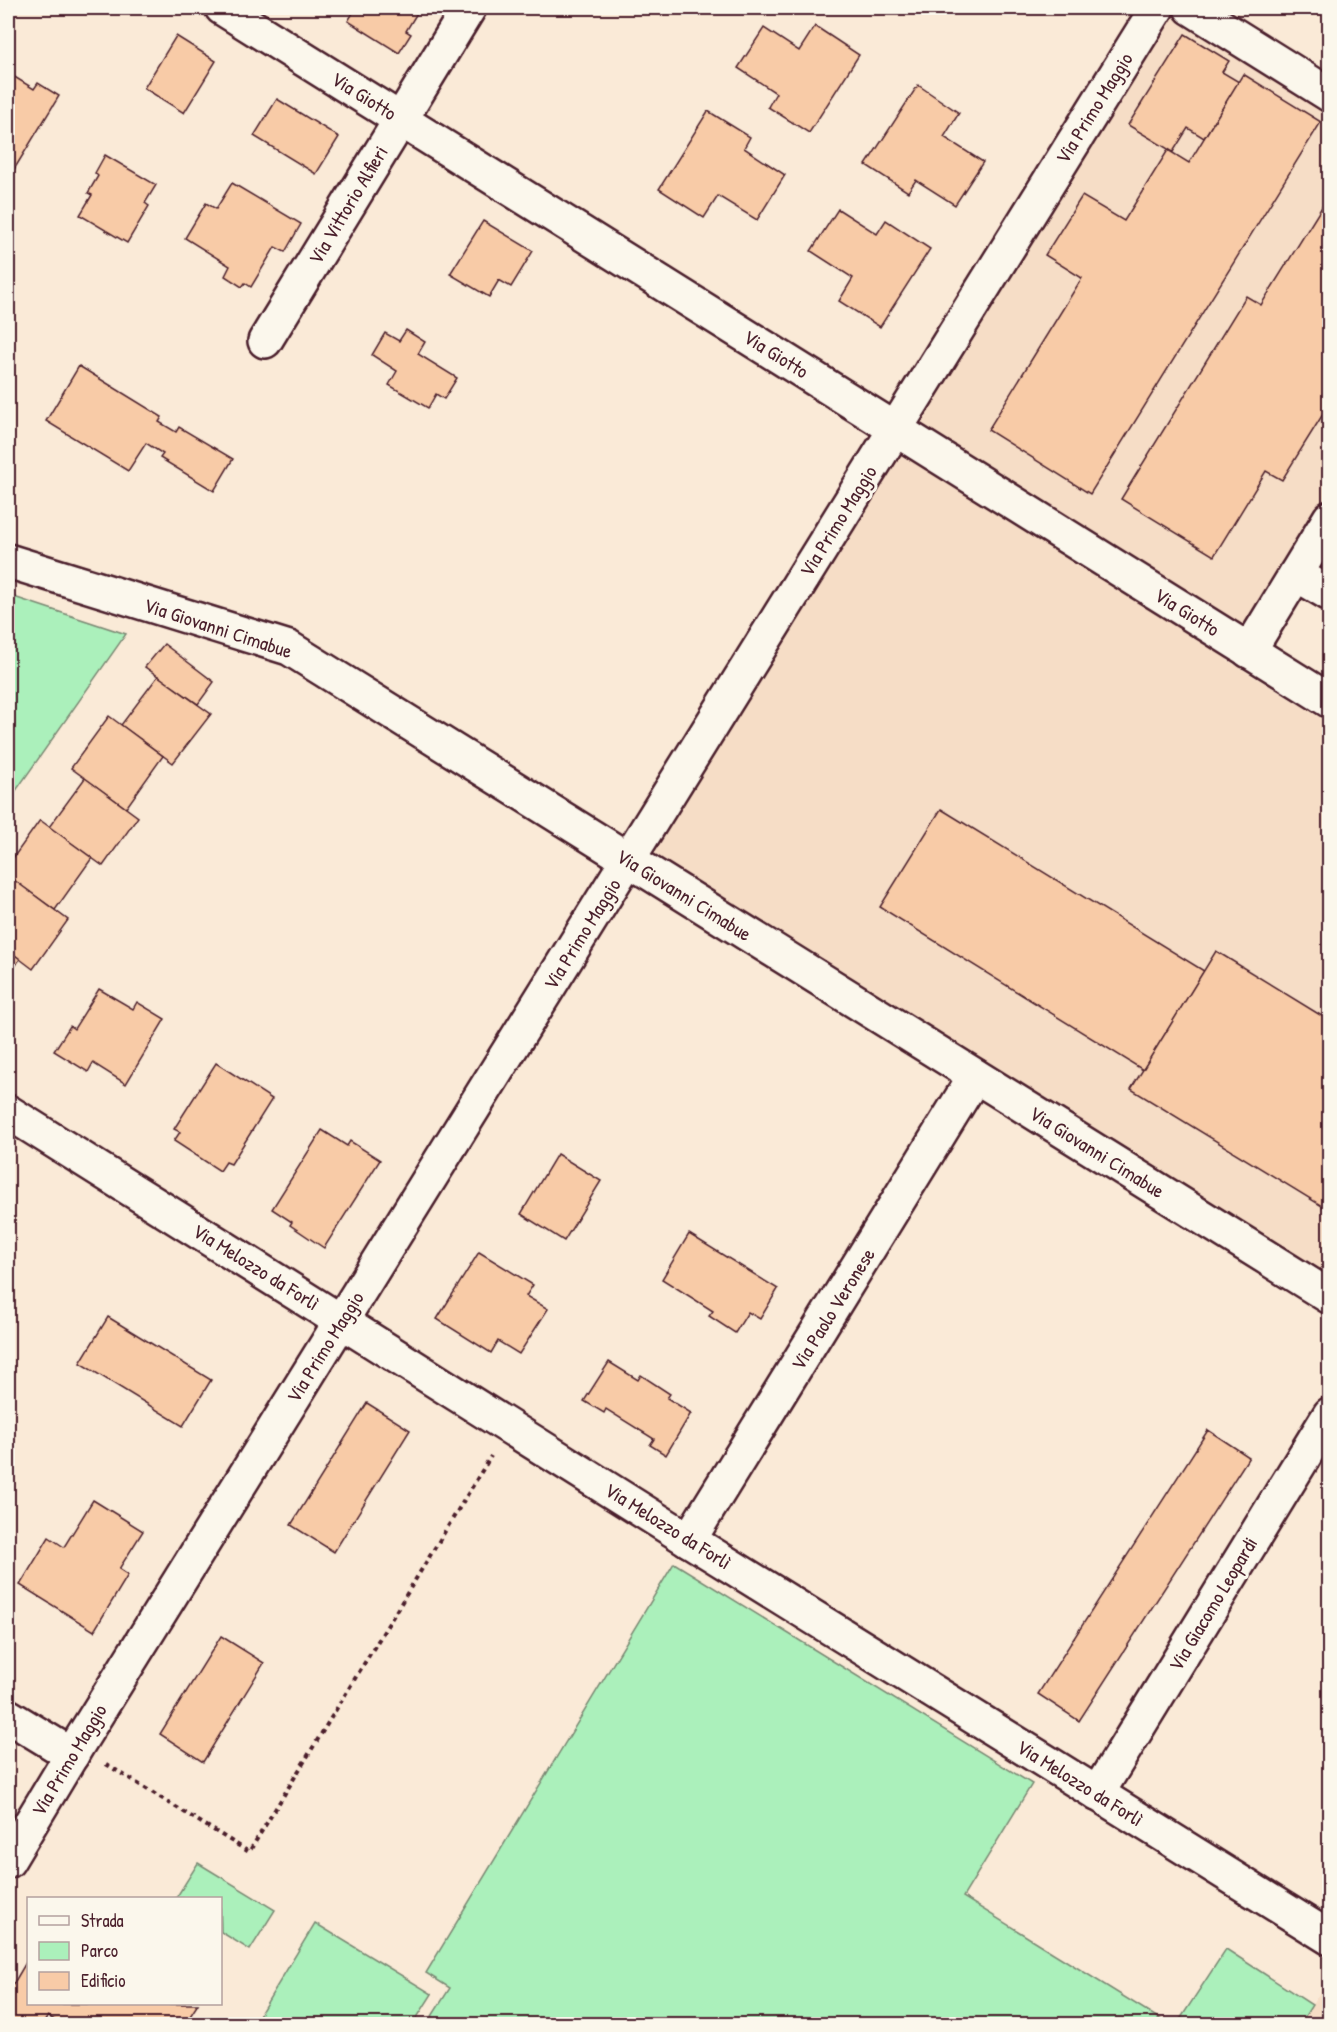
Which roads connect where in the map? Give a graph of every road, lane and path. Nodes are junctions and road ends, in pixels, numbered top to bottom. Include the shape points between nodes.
1 (222, 8) edge
2 (469, 8) edge
3 (1157, 8) edge
4 (1191, 8) edge
5 (1329, 95) edge
6 (400, 119) junction
7 (265, 341) dead end
8 (895, 429) junction
9 (1329, 518) edge
10 (8, 561) edge
11 (1296, 574) junction
12 (1329, 594) edge
13 (1249, 651) junction
14 (1329, 701) edge
15 (628, 860) junction
16 (975, 1076) junction
17 (8, 1112) edge
18 (1329, 1297) edge
19 (342, 1321) junction
20 (1329, 1414) edge
21 (509, 1427) junction
22 (689, 1540) junction
23 (8, 1716) edge
24 (74, 1751) junction
25 (1097, 1794) junction
26 (8, 1861) edge
27 (1329, 1938) edge

1 - 6 street, Via Giotto
2 - 6 street, Via Vittorio Alfieri
3 - 8 street, Via Primo Maggio
4 - 5 street
6 - 7 street, Via Vittorio Alfieri
6 - 8 street, Via Giotto
8 - 13 street, Via Giotto
8 - 15 street, Via Primo Maggio
9 - 11 street
10 - 15 street, Via Giovanni Cimabue via 289,648
11 - 12 street
11 - 13 street
13 - 14 street, Via Giotto
15 - 16 street, Via Giovanni Cimabue
15 - 19 street, Via Primo Maggio
16 - 18 street, Via Giovanni Cimabue
16 - 22 street, Via Paolo Veronese
17 - 19 street, Via Melozzo da Forlì
19 - 21 street, Via Melozzo da Forlì
19 - 24 street, Via Primo Maggio
20 - 25 street, Via Giacomo Leopardi
21 - 22 street, Via Melozzo da Forlì
21 - 24 path via 249,1852
22 - 25 street, Via Melozzo da Forlì
23 - 24 street
24 - 26 street, Via Primo Maggio
25 - 27 street, Via Melozzo da Forlì

